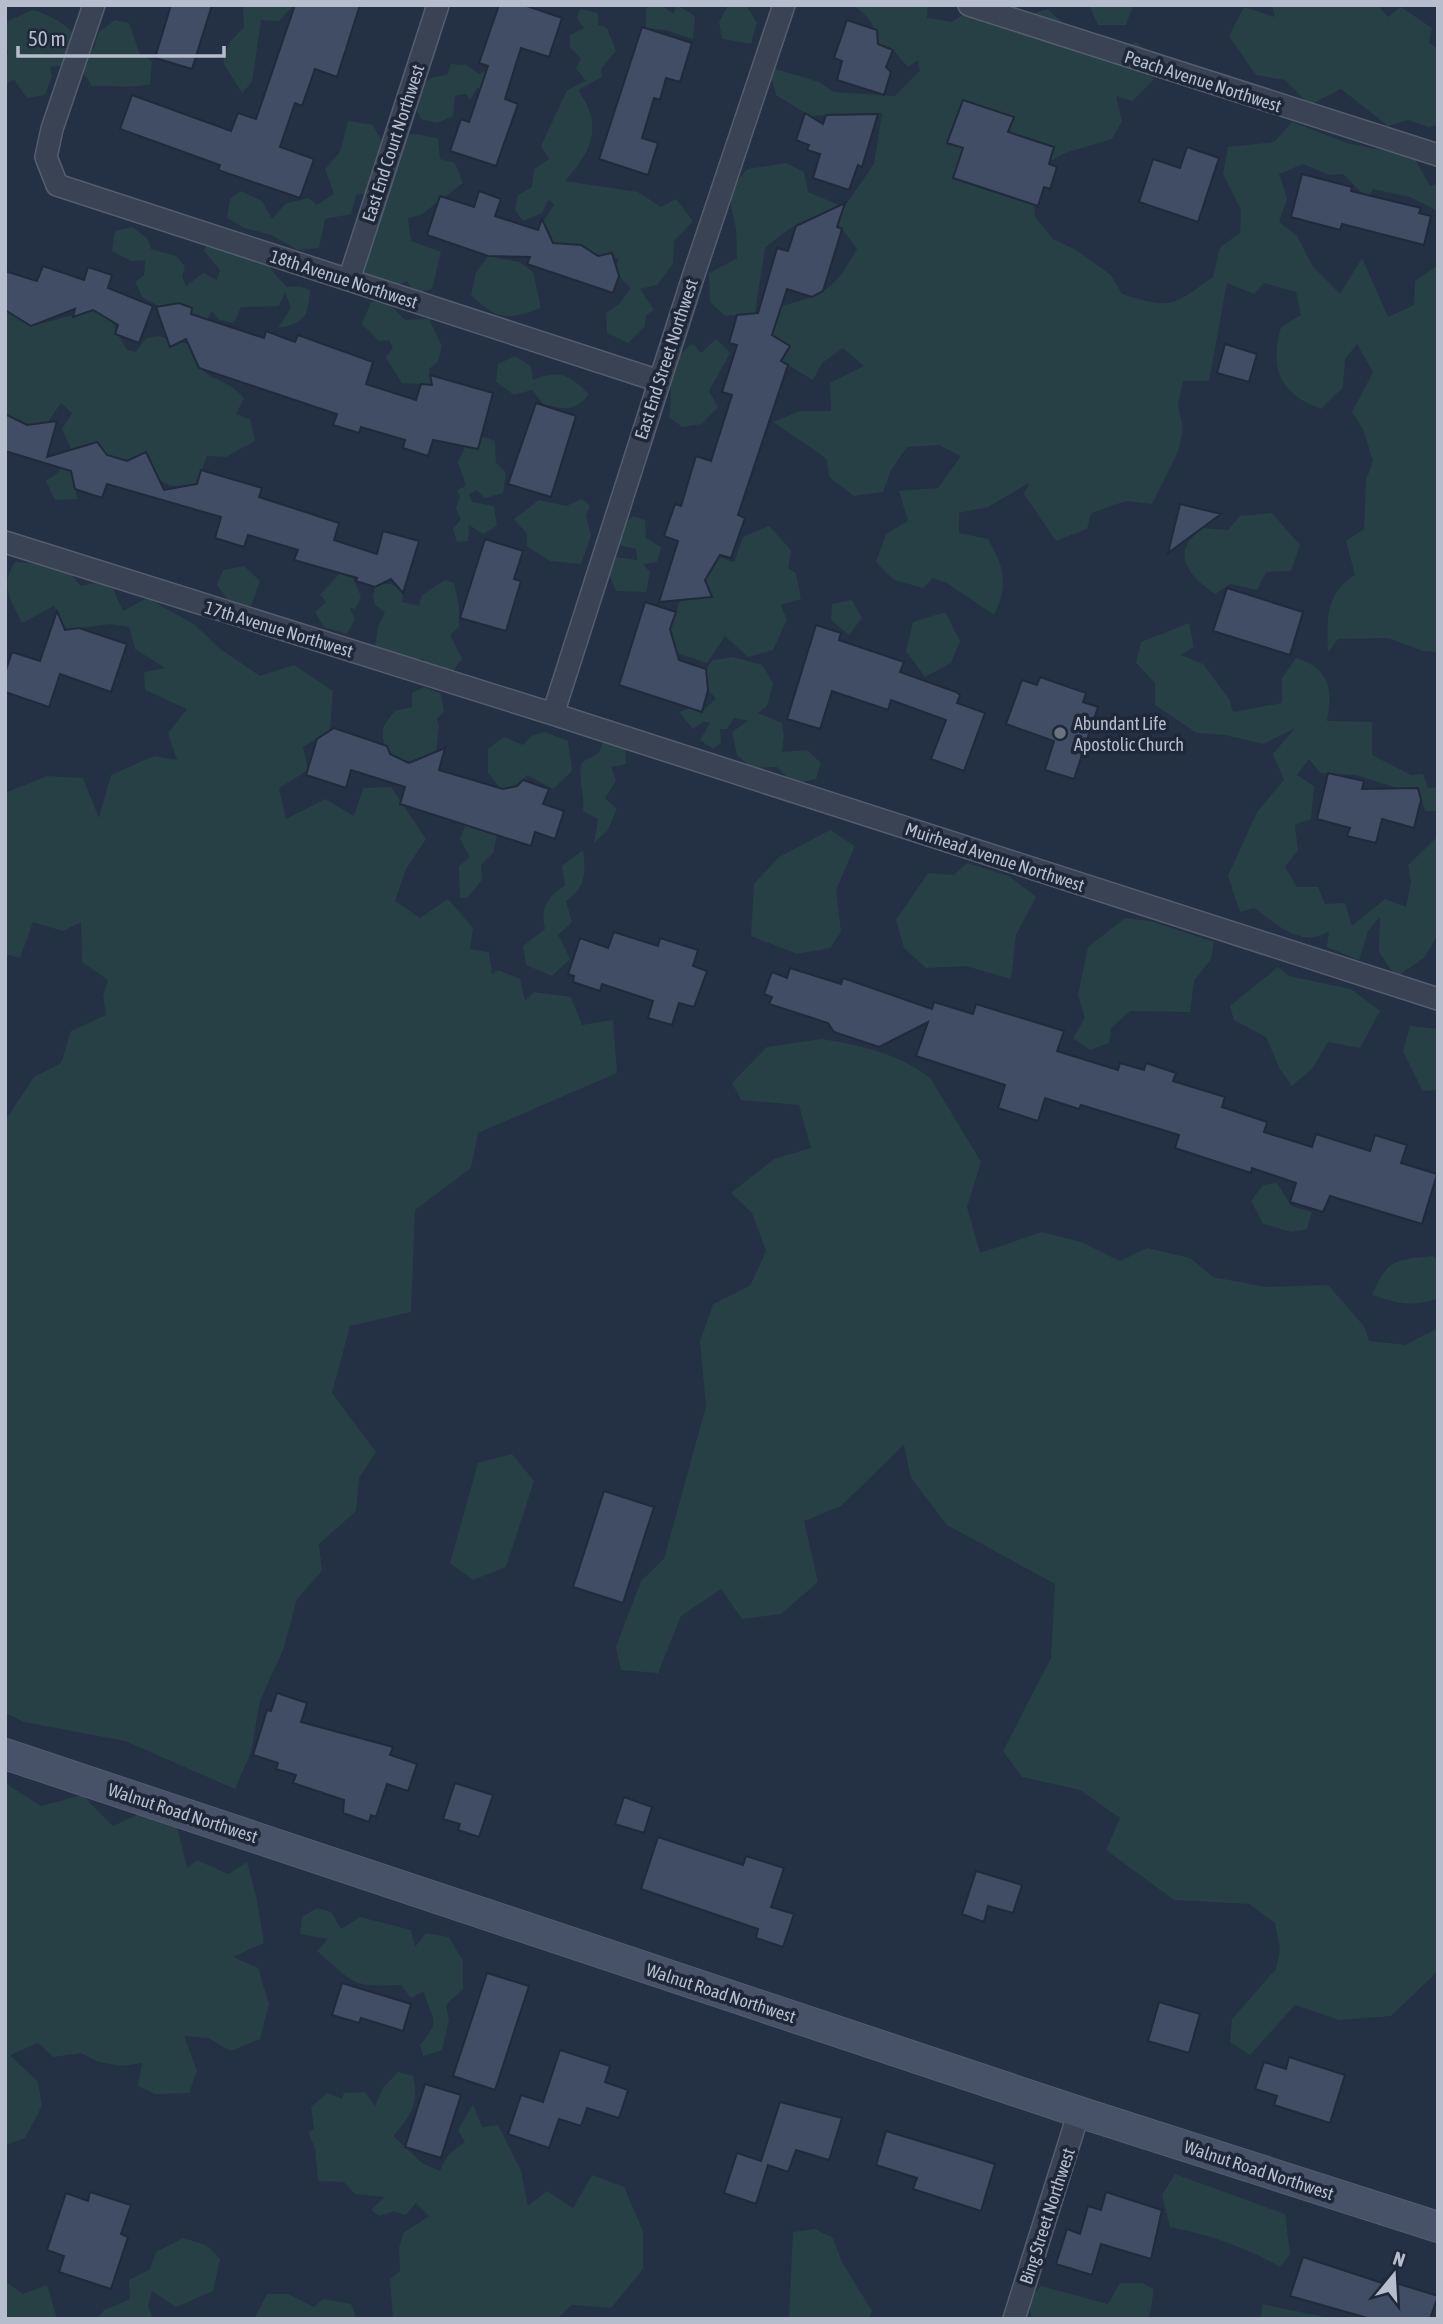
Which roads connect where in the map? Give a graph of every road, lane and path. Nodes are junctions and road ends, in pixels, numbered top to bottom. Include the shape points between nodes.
1 (94, 5) edge
2 (438, 5) edge
3 (784, 5) edge
4 (969, 5) edge
5 (1438, 155) edge
6 (349, 281) junction
7 (659, 381) junction
8 (5, 542) edge
9 (553, 714) junction
10 (1438, 999) edge
11 (5, 1754) edge
12 (1079, 2112) junction
13 (1438, 2227) edge
14 (1014, 2319) edge

1 - 6 street, 18th Avenue Northwest via 46,157 57,185
2 - 6 street, East End Court Northwest
3 - 7 street, East End Street Northwest
4 - 5 street, Peach Avenue Northwest
6 - 7 street, 18th Avenue Northwest
7 - 9 street, East End Street Northwest
8 - 9 street, 17th Avenue Northwest
9 - 10 street, Muirhead Avenue Northwest
11 - 12 street, Walnut Road Northwest
12 - 13 street, Walnut Road Northwest
12 - 14 street, Bing Street Northwest

